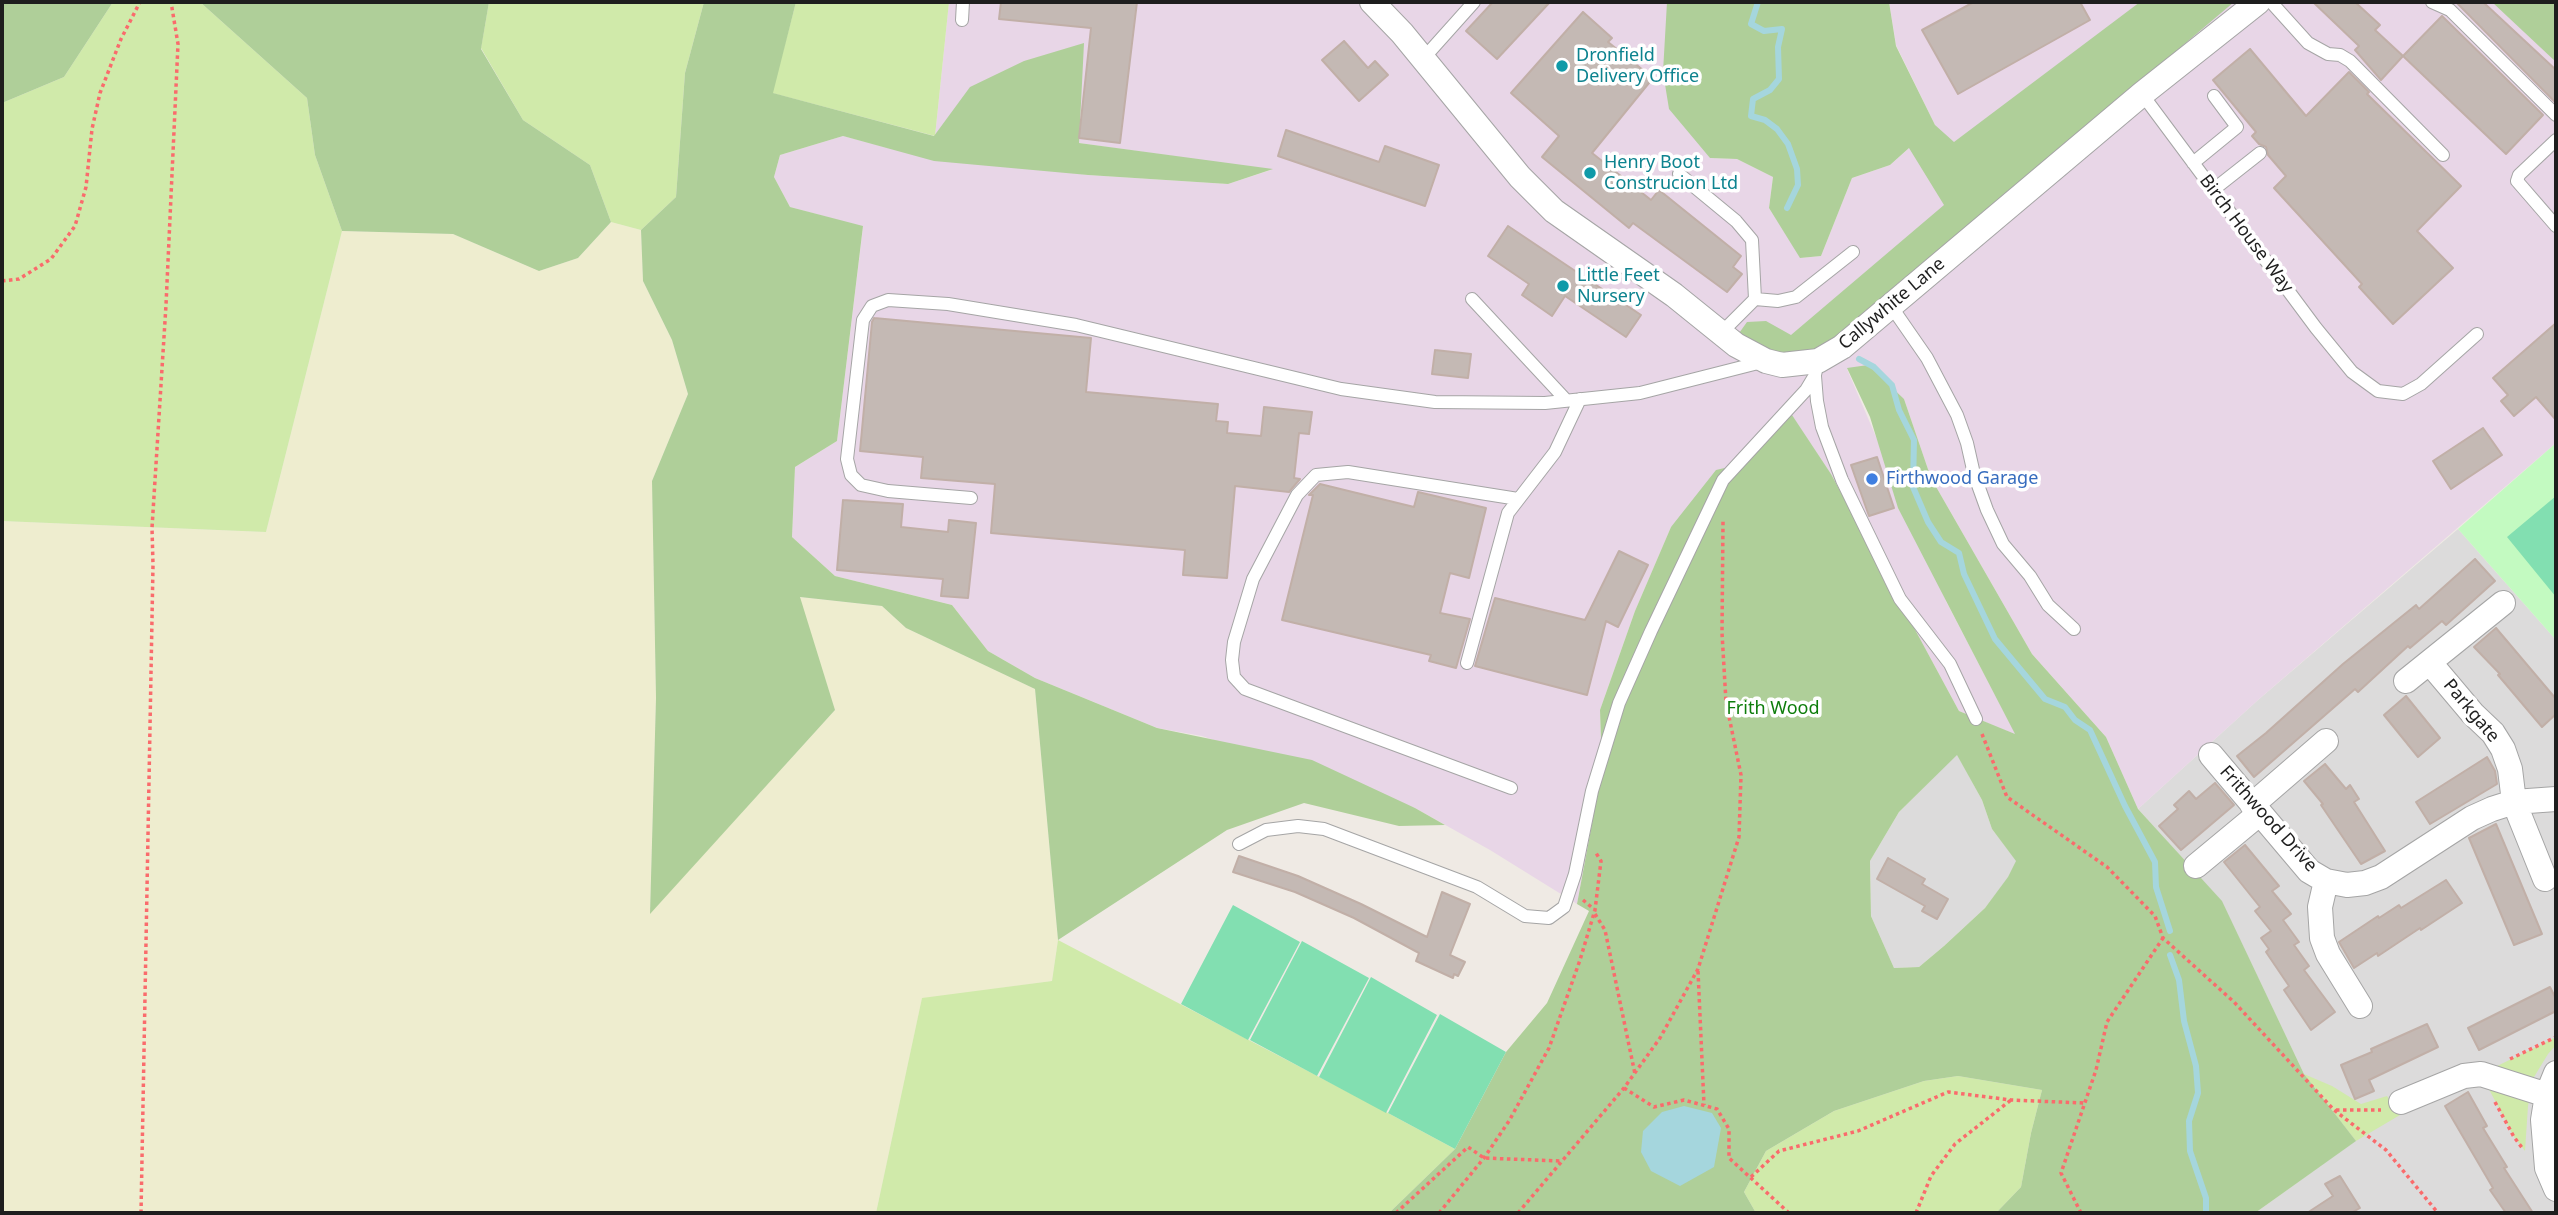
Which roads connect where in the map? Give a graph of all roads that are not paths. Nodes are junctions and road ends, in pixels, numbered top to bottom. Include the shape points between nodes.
1 (964, 2) edge
2 (1372, 2) edge
3 (1474, 2) edge
4 (2258, 2) edge
5 (2270, 2) edge
6 (2432, 2) edge
7 (962, 20) dead end
8 (1423, 58) junction
9 (2142, 94) junction
10 (2214, 96) dead end
11 (2556, 115) edge
12 (2556, 140) edge
13 (2260, 153) dead end
14 (2443, 155) dead end
15 (2193, 163) junction
16 (1679, 174) dead end
17 (2213, 190) junction
18 (2556, 226) edge
19 (1853, 252) dead end
20 (1472, 299) dead end
21 (1755, 299) junction
22 (1891, 306) junction
23 (1721, 333) junction
24 (2477, 334) dead end
25 (1766, 361) junction
26 (1816, 368) junction
27 (1580, 399) junction
28 (1566, 400) junction
29 (971, 498) dead end
30 (1518, 499) junction
31 (2503, 603) dead end
32 (2074, 629) dead end
33 (1467, 663) dead end
34 (2430, 663) junction
35 (2406, 681) dead end
36 (1976, 719) road end
37 (2326, 741) dead end
38 (2211, 755) dead end
39 (1511, 788) dead end
40 (2556, 799) edge
41 (2514, 802) junction
42 (2256, 809) junction
43 (1239, 844) dead end
44 (2196, 866) dead end
45 (2545, 879) dead end
46 (2326, 881) junction
47 (2360, 1006) dead end
48 (2551, 1084) edge
49 (2401, 1102) road end
50 (2556, 1189) edge

1 - 7 lane
2 - 8 street, Callywhite Lane
3 - 8 lane
4 - 9 street, Callywhite Lane
5 - 14 lane via 2308,43 2350,61
6 - 11 lane via 2450,10
8 - 23 street, Callywhite Lane via 1520,177 1554,211
9 - 15 lane, Birch House Way
9 - 22 street, Callywhite Lane
10 - 15 lane via 2236,127
12 - 18 lane via 2517,181
13 - 17 lane
15 - 17 lane, Birch House Way
16 - 21 lane via 1752,240
17 - 24 lane, Birch House Way via 2352,372 2378,391 2403,394 2421,384
19 - 21 lane via 1796,297
20 - 28 lane
21 - 23 lane
22 - 26 street, Callywhite Lane
22 - 32 lane via 1927,358 1957,415 1974,474 2003,544 2048,605
23 - 25 street, Callywhite Lane
25 - 26 street, Callywhite Lane
25 - 27 lane via 1640,393
26 - 36 lane via 1822,427 1842,480 1900,599 1950,664
26 - 43 lane via 1806,390 1723,480 1651,631 1619,703 1564,907 1549,918 1525,916 1477,887 1324,829 1298,825 1266,830
27 - 28 lane
27 - 30 lane via 1555,452
28 - 29 lane via 1436,402 1341,389 1076,325 948,304 888,300 872,306 863,320 847,459 851,475 861,485 888,491
30 - 33 lane via 1508,513
30 - 39 lane via 1348,472 1316,475 1297,495 1253,579 1232,660 1234,677 1245,689
31 - 34 street, Parkgate
34 - 35 street, Parkgate
34 - 41 street, Parkgate via 2493,733 2510,769
37 - 42 street
38 - 42 street, Frithwood Drive
40 - 41 street, Frithwood Drive
41 - 45 street, Parkgate
41 - 46 street, Frithwood Drive via 2472,818 2381,877 2347,885
42 - 44 street
42 - 46 street, Frithwood Drive via 2309,871
46 - 47 street via 2320,907 2322,938
48 - 49 street via 2481,1074 2464,1076
48 - 50 street via 2543,1121 2544,1145

